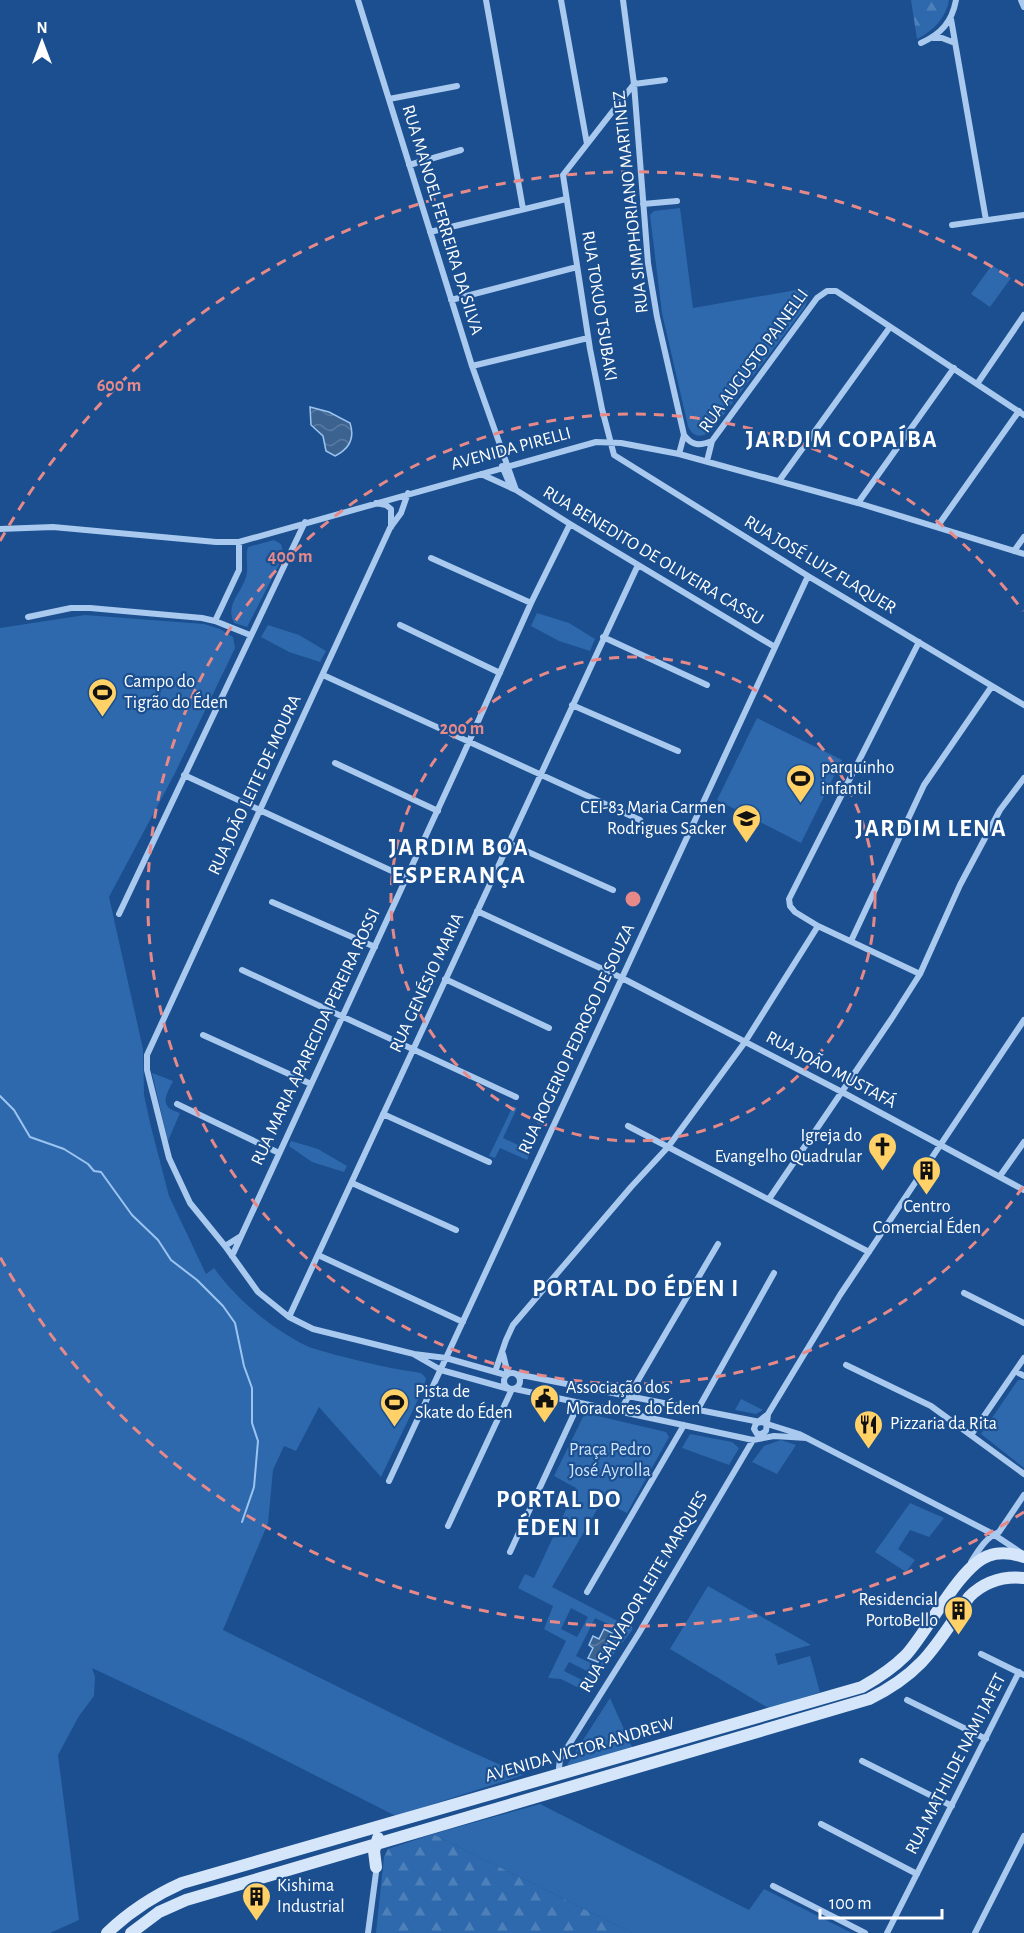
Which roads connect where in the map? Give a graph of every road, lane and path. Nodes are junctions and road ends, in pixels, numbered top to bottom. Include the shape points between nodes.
1 (358, 0) edge
2 (486, 0) edge
3 (561, 0) edge
4 (623, 0) edge
5 (956, 0) edge
6 (1021, 0) edge
7 (1024, 7) edge
8 (951, 19) junction
9 (932, 38) junction
10 (921, 43) dead end
11 (955, 43) junction
12 (665, 80) dead end
13 (634, 84) junction
14 (457, 86) dead end
15 (389, 99) junction
16 (587, 144) junction
17 (461, 150) dead end
18 (409, 165) junction
19 (566, 199) junction
20 (677, 201) dead end
21 (644, 204) junction
22 (523, 209) junction
23 (1024, 215) edge
24 (986, 220) junction
25 (952, 225) dead end
26 (430, 232) junction
27 (577, 267) junction
28 (451, 300) junction
29 (1024, 315) edge
30 (890, 327) junction
31 (588, 338) junction
32 (472, 366) junction
33 (954, 368) junction
34 (977, 384) junction
35 (1022, 413) edge
36 (684, 435) junction
37 (712, 441) junction
38 (610, 442) junction
39 (679, 454) junction
40 (707, 461) junction
41 (504, 467) junction
42 (479, 473) junction
43 (778, 481) junction
44 (514, 489) junction
45 (408, 493) junction
46 (374, 503) junction
47 (858, 503) junction
48 (305, 522) junction
49 (570, 524) junction
50 (937, 527) junction
51 (390, 528) junction
52 (0, 529) edge
53 (1024, 537) edge
54 (239, 542) junction
55 (1014, 551) junction
56 (1024, 554) edge
57 (431, 558) dead end
58 (638, 565) junction
59 (808, 576) junction
60 (531, 603) junction
61 (28, 617) dead end
62 (215, 621) junction
63 (400, 626) dead end
64 (250, 635) junction
65 (603, 637) junction
66 (919, 642) junction
67 (775, 647) junction
68 (500, 673) junction
69 (322, 675) junction
70 (707, 685) dead end
71 (992, 686) junction
72 (1023, 702) edge
73 (572, 705) junction
74 (470, 741) junction
75 (678, 751) dead end
76 (335, 763) dead end
77 (540, 774) junction
78 (184, 775) junction
79 (1024, 778) edge
80 (261, 811) junction
81 (438, 811) junction
82 (640, 820) dead end
83 (508, 843) junction
84 (407, 878) junction
85 (613, 890) dead end
86 (272, 902) dead end
87 (477, 911) junction
88 (119, 914) dead end
89 (818, 926) junction
90 (851, 941) junction
91 (375, 947) junction
92 (242, 970) dead end
93 (920, 974) junction
94 (622, 978) junction
95 (445, 980) junction
96 (342, 1016) junction
97 (1024, 1020) edge
98 (549, 1028) dead end
99 (203, 1035) dead end
100 (745, 1042) junction
101 (413, 1049) junction
102 (311, 1084) junction
103 (842, 1092) junction
104 (516, 1097) dead end
105 (177, 1104) dead end
106 (383, 1114) junction
107 (628, 1126) dead end
108 (1024, 1142) edge
109 (940, 1145) junction
110 (668, 1147) junction
111 (279, 1153) junction
112 (489, 1162) dead end
113 (1000, 1176) junction
114 (352, 1183) junction
115 (1024, 1190) edge
116 (769, 1199) junction
117 (456, 1230) dead end
118 (242, 1235) junction
119 (718, 1244) dead end
120 (225, 1246) junction
121 (869, 1252) junction
122 (318, 1255) junction
123 (232, 1256) junction
124 (774, 1273) dead end
125 (964, 1293) dead end
126 (289, 1317) junction
127 (463, 1322) junction
128 (1024, 1323) edge
129 (503, 1351) junction
130 (414, 1354) junction
131 (446, 1358) junction
132 (1024, 1358) edge
133 (846, 1365) dead end
134 (441, 1370) junction
135 (1015, 1371) junction
136 (495, 1372) junction
137 (507, 1374) junction
138 (516, 1374) junction
139 (1024, 1376) edge
140 (512, 1389) junction
141 (630, 1395) junction
142 (579, 1403) junction
143 (698, 1409) junction
144 (620, 1411) junction
145 (761, 1424) junction
146 (684, 1425) junction
147 (763, 1434) junction
148 (971, 1435) junction
149 (807, 1438) junction
150 (753, 1440) junction
151 (1024, 1474) edge
152 (389, 1481) dead end
153 (1024, 1495) edge
154 (448, 1526) dead end
155 (993, 1534) junction
156 (510, 1552) dead end
157 (1024, 1556) edge
158 (1024, 1578) edge
159 (957, 1583) junction
160 (587, 1592) dead end
161 (945, 1600) junction
162 (942, 1638) junction
163 (981, 1653) dead end
164 (1022, 1674) edge
165 (907, 1700) dead end
166 (986, 1739) junction
167 (560, 1759) junction
168 (862, 1761) dead end
169 (561, 1775) junction
170 (548, 1779) junction
171 (580, 1784) junction
172 (952, 1806) junction
173 (389, 1823) junction
174 (821, 1824) dead end
175 (1024, 1836) edge
176 (379, 1843) junction
177 (356, 1850) junction
178 (376, 1867) junction
179 (917, 1874) junction
180 (773, 1886) dead end
181 (107, 1933) edge
182 (131, 1933) edge
183 (368, 1933) edge
184 (866, 1933) edge
185 (887, 1933) edge
186 (975, 1933) edge

1 - 15 street, RUA MANOEL FERREIRA DA SILVA
2 - 22 street
3 - 16 street
4 - 13 street, RUA SIMPHORIANO MARTINEZ
5 - 8 street
6 - 7 street
8 - 9 street
8 - 11 street
9 - 10 street
9 - 11 street
11 - 24 street
12 - 13 street
13 - 16 street
13 - 21 street, RUA SIMPHORIANO MARTINEZ
14 - 15 street
15 - 18 street, RUA MANOEL FERREIRA DA SILVA
16 - 19 street, RUA TOKUO TSUBAKI via 563,175
17 - 18 street
18 - 26 street, RUA MANOEL FERREIRA DA SILVA
19 - 22 street
19 - 27 street, RUA TOKUO TSUBAKI
20 - 21 street
21 - 36 street, RUA SIMPHORIANO MARTINEZ via 657,317
22 - 26 street
23 - 24 street
24 - 25 street
26 - 28 street, RUA MANOEL FERREIRA DA SILVA
27 - 28 street
27 - 31 street, RUA TOKUO TSUBAKI
28 - 32 street, RUA MANOEL FERREIRA DA SILVA
29 - 34 street
30 - 33 street
30 - 37 street, RUA AUGUSTO PAINELLI via 836,291 827,291 817,298
30 - 43 street
31 - 32 street
31 - 38 street, RUA TOKUO TSUBAKI
32 - 41 street, RUA MANOEL FERREIRA DA SILVA
33 - 34 street
33 - 47 street
34 - 35 street
35 - 50 street
36 - 37 street via 695,444
36 - 39 street, RUA SIMPHORIANO MARTINEZ
37 - 40 street, RUA AUGUSTO PAINELLI
38 - 39 street, AVENIDA PIRELLI
38 - 41 street, AVENIDA PIRELLI via 596,442
38 - 59 street, RUA JOSÉ LUIZ FLAQUER via 620,460
39 - 40 street, AVENIDA PIRELLI
40 - 43 street, AVENIDA PIRELLI
41 - 42 street, AVENIDA PIRELLI
41 - 44 street, RUA BENEDITO DE OLIVEIRA CASSU
42 - 44 street, RUA BENEDITO DE OLIVEIRA CASSU
42 - 45 street, AVENIDA PIRELLI
43 - 47 street, AVENIDA PIRELLI
44 - 49 street, RUA BENEDITO DE OLIVEIRA CASSU
45 - 46 street, AVENIDA PIRELLI
45 - 51 street, RUA JOÃO LEITE DE MOURA
46 - 48 street, AVENIDA PIRELLI
46 - 51 street via 391,509
47 - 50 street, AVENIDA PIRELLI
48 - 54 street, AVENIDA PIRELLI
48 - 64 street
49 - 58 street, RUA BENEDITO DE OLIVEIRA CASSU
49 - 60 street, RUA MARIA APARECIDA PEREIRA ROSSI
50 - 55 street, AVENIDA PIRELLI
51 - 69 street, RUA JOÃO LEITE DE MOURA
52 - 54 street, AVENIDA PIRELLI via 53,527
53 - 55 street
54 - 62 street via 239,570
55 - 56 street, AVENIDA PIRELLI
57 - 60 street
58 - 65 street, RUA GENÉSIO MARIA
58 - 67 street, RUA BENEDITO DE OLIVEIRA CASSU
59 - 66 street, RUA JOSÉ LUIZ FLAQUER
59 - 67 street, RUA ROGERIO PEDROSO DE SOUZA
60 - 68 street, RUA MARIA APARECIDA PEREIRA ROSSI
61 - 62 street via 90,608
62 - 64 street
63 - 68 street
64 - 78 street
65 - 70 street
65 - 73 street, RUA GENÉSIO MARIA
66 - 71 street, RUA JOSÉ LUIZ FLAQUER
66 - 89 street via 789,898 795,912
67 - 94 street, RUA ROGERIO PEDROSO DE SOUZA
68 - 74 street, RUA MARIA APARECIDA PEREIRA ROSSI
69 - 74 street
69 - 80 street, RUA JOÃO LEITE DE MOURA
71 - 72 street, RUA JOSÉ LUIZ FLAQUER
71 - 90 street via 924,785
73 - 75 street
73 - 77 street, RUA GENÉSIO MARIA
74 - 77 street
74 - 81 street, RUA MARIA APARECIDA PEREIRA ROSSI
76 - 81 street
77 - 82 street
77 - 83 street, RUA GENÉSIO MARIA
78 - 80 street
78 - 88 street
79 - 93 street via 1000,810 960,885
80 - 84 street
80 - 120 street, RUA JOÃO LEITE DE MOURA via 147,1055 147,1070 169,1158 190,1203
81 - 84 street, RUA MARIA APARECIDA PEREIRA ROSSI
83 - 85 street
83 - 87 street, RUA GENÉSIO MARIA
84 - 91 street, RUA MARIA APARECIDA PEREIRA ROSSI
86 - 91 street
87 - 94 street, RUA JOÃO MUSTAFÁ
87 - 95 street, RUA GENÉSIO MARIA
89 - 90 street
89 - 100 street
90 - 93 street
91 - 96 street, RUA MARIA APARECIDA PEREIRA ROSSI
92 - 96 street
93 - 103 street
94 - 100 street, RUA JOÃO MUSTAFÁ
94 - 127 street, RUA ROGERIO PEDROSO DE SOUZA
95 - 98 street
95 - 101 street, RUA GENÉSIO MARIA
96 - 101 street
96 - 102 street, RUA MARIA APARECIDA PEREIRA ROSSI
97 - 109 street, RUA SALVADOR LEITE MARQUES
99 - 102 street
100 - 103 street, RUA JOÃO MUSTAFÁ
100 - 110 street
101 - 104 street
101 - 106 street, RUA GENÉSIO MARIA
102 - 111 street, RUA MARIA APARECIDA PEREIRA ROSSI
103 - 109 street, RUA JOÃO MUSTAFÁ
103 - 116 street
105 - 111 street
106 - 112 street
106 - 114 street, RUA GENÉSIO MARIA
107 - 110 street
108 - 113 street
109 - 113 street, RUA JOÃO MUSTAFÁ
109 - 121 street, RUA SALVADOR LEITE MARQUES
110 - 116 street
110 - 129 street via 513,1325
111 - 118 street, RUA MARIA APARECIDA PEREIRA ROSSI
113 - 115 street, RUA JOÃO MUSTAFÁ
114 - 117 street
114 - 122 street, RUA GENÉSIO MARIA
116 - 121 street
118 - 120 street
118 - 123 street, RUA MARIA APARECIDA PEREIRA ROSSI
119 - 141 street
120 - 123 street
121 - 145 street, RUA SALVADOR LEITE MARQUES
122 - 126 street, RUA GENÉSIO MARIA
122 - 127 street
123 - 126 street via 258,1292
124 - 143 street
125 - 128 street
126 - 130 street via 313,1329
127 - 131 street, RUA ROGERIO PEDROSO DE SOUZA
129 - 136 street
129 - 137 street
130 - 131 street
130 - 134 street
131 - 134 street, RUA ROGERIO PEDROSO DE SOUZA
131 - 136 street
132 - 135 street
133 - 148 street via 931,1406
134 - 140 street
134 - 152 street, RUA ROGERIO PEDROSO DE SOUZA
135 - 139 street
135 - 148 street
136 - 137 street
137 - 138 street
137 - 140 street via 504,1383
138 - 140 street via 520,1383
138 - 141 street
140 - 142 street
140 - 154 street
141 - 143 street
141 - 144 street
142 - 144 street
142 - 156 street
143 - 145 street
144 - 146 street
145 - 147 street
145 - 147 street via 758,1434
145 - 149 street
145 - 150 street, RUA SALVADOR LEITE MARQUES
146 - 150 street
146 - 160 street
147 - 150 street, RUA SALVADOR LEITE MARQUES
148 - 151 street
149 - 150 street via 774,1436
149 - 155 street
150 - 167 street, RUA SALVADOR LEITE MARQUES
153 - 155 street via 999,1532
155 - 157 street
155 - 159 street
157 - 159 main road, AVENIDA VICTOR ANDREW via 987,1556
158 - 162 main road, AVENIDA VICTOR ANDREW via 999,1579 981,1586
159 - 161 main road, AVENIDA VICTOR ANDREW
161 - 162 main road via 945,1610 937,1625
161 - 169 main road, AVENIDA VICTOR ANDREW via 907,1653 862,1687
162 - 171 main road, AVENIDA VICTOR ANDREW via 925,1661 904,1679 869,1699
163 - 164 street
164 - 166 street, RUA MATHILDE NAMI JAFET
165 - 166 street
166 - 172 street, RUA MATHILDE NAMI JAFET
167 - 169 street
167 - 170 street, RUA SALVADOR LEITE MARQUES
168 - 172 street
169 - 170 main road, AVENIDA VICTOR ANDREW
169 - 171 main road
170 - 173 main road, AVENIDA VICTOR ANDREW
171 - 176 main road, AVENIDA VICTOR ANDREW
172 - 179 street, RUA MATHILDE NAMI JAFET
173 - 176 main road via 381,1832
173 - 181 main road, AVENIDA VICTOR ANDREW via 182,1883 135,1908
174 - 179 street
175 - 186 street
176 - 177 main road, AVENIDA VICTOR ANDREW
176 - 178 main road via 374,1851
177 - 178 street via 370,1855
177 - 182 main road, AVENIDA VICTOR ANDREW via 186,1900 159,1912
178 - 183 street
179 - 185 street, RUA MATHILDE NAMI JAFET
180 - 184 street

